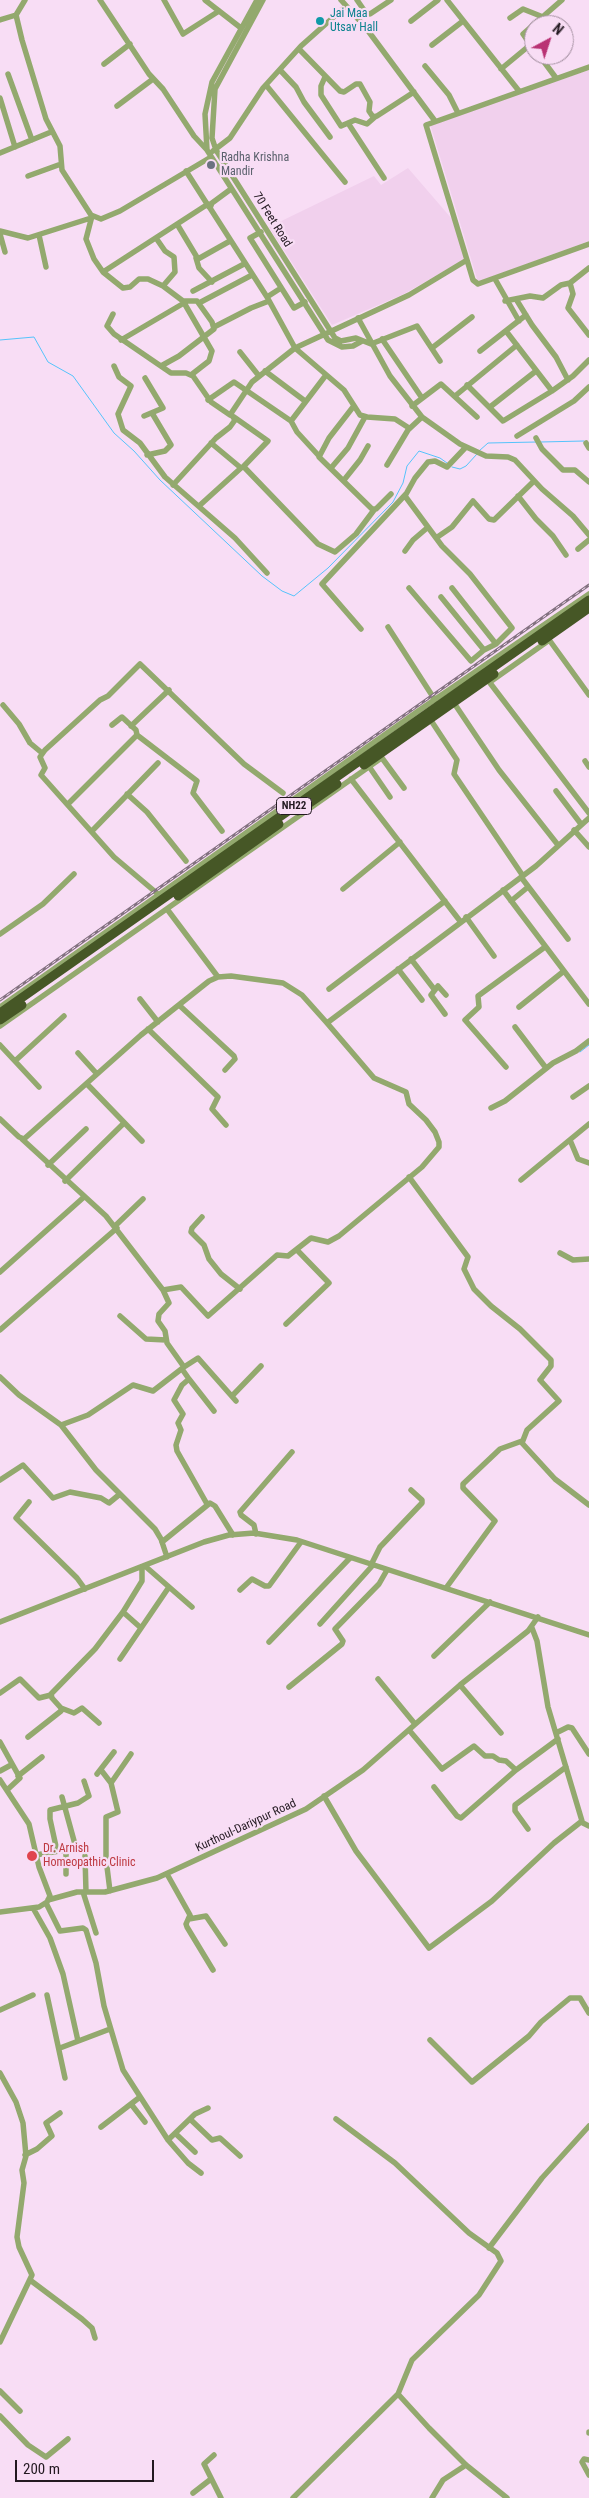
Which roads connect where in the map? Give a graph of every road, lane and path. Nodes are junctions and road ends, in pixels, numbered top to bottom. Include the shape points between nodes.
1 (25, 0) edge
2 (100, 0) edge
3 (164, 0) edge
4 (205, 0) edge
5 (257, 0) edge
6 (263, 0) edge
7 (341, 0) edge
8 (357, 0) edge
9 (391, 0) edge
10 (438, 0) edge
11 (447, 0) edge
12 (562, 0) edge
13 (346, 6) junction
14 (219, 11) junction
15 (253, 12) junction
16 (16, 15) junction
17 (539, 15) edge
18 (545, 15) edge
19 (510, 18) dead end
20 (0, 20) edge
21 (411, 21) dead end
22 (463, 21) junction
23 (241, 28) junction
24 (130, 44) junction
25 (432, 45) dead end
26 (299, 49) junction
27 (524, 53) edge
28 (104, 64) dead end
29 (546, 65) edge
30 (425, 66) dead end
31 (589, 67) edge
32 (501, 69) junction
33 (280, 70) junction
34 (8, 74) dead end
35 (325, 77) junction
36 (556, 78) junction
37 (153, 79) junction
38 (215, 81) junction
39 (266, 85) junction
40 (519, 91) junction
41 (414, 92) junction
42 (0, 98) edge
43 (117, 106) dead end
44 (458, 113) junction
45 (375, 117) junction
46 (435, 121) junction
47 (348, 124) junction
48 (52, 132) junction
49 (330, 137) dead end
50 (32, 140) junction
51 (15, 147) junction
52 (216, 150) junction
53 (0, 153) edge
54 (209, 153) junction
55 (61, 164) junction
56 (186, 171) junction
57 (28, 176) dead end
58 (384, 178) dead end
59 (345, 182) dead end
60 (231, 189) junction
61 (209, 206) junction
62 (92, 217) junction
63 (177, 224) junction
64 (261, 232) junction
65 (0, 233) edge
66 (39, 234) junction
67 (156, 238) junction
68 (230, 241) junction
69 (589, 244) edge
70 (5, 252) dead end
71 (196, 258) junction
72 (467, 260) junction
73 (244, 264) junction
74 (46, 267) dead end
75 (589, 268) edge
76 (103, 272) junction
77 (252, 275) junction
78 (495, 279) junction
79 (212, 282) junction
80 (570, 283) junction
81 (163, 286) junction
82 (282, 288) junction
83 (193, 291) dead end
84 (516, 298) junction
85 (268, 299) junction
86 (505, 301) junction
87 (184, 302) junction
88 (305, 302) junction
89 (199, 303) junction
90 (113, 314) dead end
91 (526, 316) junction
92 (472, 317) dead end
93 (358, 318) junction
94 (519, 321) junction
95 (214, 327) junction
96 (506, 331) junction
97 (327, 332) junction
98 (589, 335) edge
99 (204, 337) junction
100 (121, 340) junction
101 (382, 340) junction
102 (371, 344) junction
103 (517, 345) junction
104 (295, 348) junction
105 (432, 348) junction
106 (480, 351) dead end
107 (240, 352) dead end
108 (589, 360) edge
109 (440, 361) dead end
110 (114, 366) dead end
111 (161, 366) junction
112 (265, 371) junction
113 (536, 371) junction
114 (191, 375) junction
115 (326, 375) junction
116 (259, 376) junction
117 (145, 378) dead end
118 (568, 380) junction
119 (467, 385) junction
120 (589, 387) edge
121 (245, 390) junction
122 (552, 391) junction
123 (455, 396) junction
124 (422, 398) junction
125 (208, 400) junction
126 (305, 401) junction
127 (412, 406) junction
128 (353, 407) junction
129 (490, 407) junction
130 (152, 413) junction
131 (144, 416) dead end
132 (233, 416) junction
133 (365, 417) junction
134 (422, 417) junction
135 (477, 417) dead end
136 (292, 421) junction
137 (409, 428) junction
138 (517, 436) dead end
139 (537, 440) dead end
140 (212, 443) junction
141 (368, 446) dead end
142 (466, 447) junction
143 (147, 455) junction
144 (319, 456) junction
145 (387, 465) dead end
146 (242, 468) junction
147 (332, 468) junction
148 (344, 480) junction
149 (534, 481) junction
150 (589, 482) edge
151 (172, 485) junction
152 (391, 494) dead end
153 (406, 494) junction
154 (518, 496) junction
155 (199, 506) junction
156 (374, 510) junction
157 (428, 528) junction
158 (589, 535) edge
159 (436, 538) junction
160 (578, 549) dead end
161 (405, 551) dead end
162 (566, 555) dead end
163 (267, 573) dead end
164 (409, 588) dead end
165 (452, 588) dead end
166 (589, 594) edge
167 (440, 597) dead end
168 (589, 600) edge
169 (589, 608) edge
170 (589, 613) edge
171 (388, 627) dead end
172 (361, 629) dead end
173 (550, 640) junction
174 (496, 644) junction
175 (482, 647) junction
176 (480, 670) junction
177 (490, 682) junction
178 (169, 690) junction
179 (589, 695) edge
180 (435, 700) junction
181 (3, 704) dead end
182 (456, 706) junction
183 (432, 722) junction
184 (112, 725) dead end
185 (132, 726) junction
186 (137, 735) junction
187 (42, 753) junction
188 (359, 754) junction
189 (382, 758) junction
190 (585, 761) dead end
191 (158, 763) dead end
192 (369, 767) junction
193 (589, 767) edge
194 (351, 779) junction
195 (404, 788) dead end
196 (556, 791) dead end
197 (283, 793) dead end
198 (127, 794) junction
199 (390, 797) dead end
200 (68, 804) junction
201 (589, 813) edge
202 (589, 818) edge
203 (581, 824) junction
204 (574, 830) junction
205 (92, 831) junction
206 (222, 831) dead end
207 (400, 842) junction
208 (558, 844) junction
209 (589, 847) edge
210 (186, 861) dead end
211 (74, 874) dead end
212 (522, 876) junction
213 (177, 882) junction
214 (528, 887) junction
215 (343, 889) dead end
216 (503, 890) junction
217 (159, 895) junction
218 (187, 895) junction
219 (445, 901) junction
220 (512, 901) junction
221 (168, 909) junction
222 (463, 919) junction
223 (0, 925) edge
224 (3, 933) edge
225 (568, 939) dead end
226 (545, 946) junction
227 (494, 956) dead end
228 (411, 959) junction
229 (398, 969) junction
230 (564, 971) junction
231 (218, 977) junction
232 (328, 989) dead end
233 (434, 989) junction
234 (446, 995) dead end
235 (140, 999) dead end
236 (422, 1000) dead end
237 (589, 1004) edge
238 (179, 1005) junction
239 (519, 1006) dead end
240 (0, 1007) edge
241 (0, 1013) edge
242 (445, 1014) dead end
243 (64, 1016) dead end
244 (0, 1020) edge
245 (158, 1022) junction
246 (327, 1023) junction
247 (0, 1026) edge
248 (514, 1026) dead end
249 (148, 1030) junction
250 (589, 1041) edge
251 (0, 1045) edge
252 (78, 1053) dead end
253 (15, 1061) junction
254 (506, 1067) dead end
255 (546, 1068) junction
256 (225, 1070) dead end
257 (97, 1074) junction
258 (87, 1084) junction
259 (589, 1086) edge
260 (39, 1087) dead end
261 (573, 1097) dead end
262 (491, 1108) dead end
263 (0, 1119) edge
264 (124, 1122) junction
265 (589, 1124) edge
266 (6, 1125) junction
267 (226, 1125) dead end
268 (86, 1129) dead end
269 (0, 1131) edge
270 (22, 1139) junction
271 (570, 1140) junction
272 (142, 1141) dead end
273 (589, 1163) edge
274 (48, 1165) junction
275 (409, 1177) junction
276 (521, 1180) dead end
277 (65, 1181) junction
278 (84, 1197) junction
279 (143, 1199) dead end
280 (202, 1217) dead end
281 (116, 1227) junction
282 (297, 1250) junction
283 (560, 1253) dead end
284 (589, 1259) edge
285 (0, 1272) edge
286 (240, 1289) junction
287 (163, 1290) junction
288 (120, 1316) dead end
289 (286, 1324) dead end
290 (0, 1330) edge
291 (166, 1340) junction
292 (262, 1366) dead end
293 (183, 1368) junction
294 (0, 1377) edge
295 (189, 1379) junction
296 (214, 1411) dead end
297 (58, 1425) junction
298 (522, 1441) junction
299 (292, 1452) dead end
300 (0, 1480) edge
301 (411, 1490) dead end
302 (120, 1494) junction
303 (29, 1502) dead end
304 (207, 1504) junction
305 (589, 1505) edge
306 (256, 1534) junction
307 (233, 1535) junction
308 (162, 1542) junction
309 (301, 1542) junction
310 (167, 1557) junction
311 (350, 1558) junction
312 (372, 1565) junction
313 (144, 1567) junction
314 (387, 1570) junction
315 (169, 1587) junction
316 (446, 1588) junction
317 (85, 1590) junction
318 (240, 1590) dead end
319 (490, 1602) junction
320 (192, 1607) dead end
321 (123, 1612) junction
322 (538, 1617) junction
323 (0, 1622) edge
324 (320, 1624) dead end
325 (141, 1628) junction
326 (532, 1628) junction
327 (589, 1635) edge
328 (269, 1642) dead end
329 (434, 1656) dead end
330 (120, 1659) dead end
331 (378, 1678) dead end
332 (460, 1685) junction
333 (290, 1687) dead end
334 (0, 1693) edge
335 (51, 1695) junction
336 (61, 1708) junction
337 (99, 1723) dead end
338 (415, 1724) junction
339 (409, 1730) junction
340 (501, 1733) dead end
341 (557, 1736) junction
342 (28, 1737) dead end
343 (0, 1742) edge
344 (114, 1752) dead end
345 (131, 1754) dead end
346 (589, 1754) edge
347 (42, 1757) dead end
348 (11, 1765) junction
349 (566, 1766) junction
350 (0, 1770) edge
351 (516, 1770) junction
352 (18, 1776) junction
353 (0, 1780) edge
354 (84, 1781) dead end
355 (111, 1784) junction
356 (434, 1787) dead end
357 (7, 1790) junction
358 (324, 1796) junction
359 (62, 1797) dead end
360 (65, 1806) junction
361 (581, 1822) junction
362 (589, 1826) edge
363 (528, 1830) dead end
364 (66, 1850) junction
365 (57, 1851) junction
366 (36, 1855) junction
367 (85, 1856) dead end
368 (66, 1874) dead end
369 (168, 1874) junction
370 (110, 1891) junction
371 (85, 1892) junction
372 (47, 1902) junction
373 (33, 1908) junction
374 (0, 1912) edge
375 (189, 1918) junction
376 (94, 1926) junction
377 (85, 1929) junction
378 (96, 1933) dead end
379 (225, 1944) dead end
380 (213, 1970) dead end
381 (33, 1995) dead end
382 (46, 1995) dead end
383 (0, 2010) edge
384 (589, 2013) edge
385 (110, 2029) junction
386 (430, 2040) dead end
387 (78, 2041) junction
388 (60, 2048) junction
389 (0, 2073) edge
390 (65, 2078) dead end
391 (140, 2097) junction
392 (131, 2104) junction
393 (208, 2108) dead end
394 (60, 2113) dead end
395 (190, 2119) junction
396 (336, 2119) dead end
397 (145, 2122) dead end
398 (589, 2126) edge
399 (101, 2127) dead end
400 (176, 2134) junction
401 (168, 2140) junction
402 (194, 2152) dead end
403 (25, 2154) junction
404 (240, 2156) dead end
405 (201, 2173) dead end
406 (489, 2248) junction
407 (30, 2280) junction
408 (96, 2338) dead end
409 (0, 2342) edge
410 (0, 2391) edge
411 (398, 2394) junction
412 (20, 2411) dead end
413 (0, 2416) edge
414 (68, 2439) dead end
415 (214, 2454) dead end
416 (589, 2460) edge
417 (466, 2465) junction
418 (589, 2475) edge
419 (211, 2479) junction
420 (193, 2493) dead end
421 (220, 2498) edge
422 (293, 2498) edge
423 (432, 2498) edge
424 (507, 2498) edge

1 - 16 street
2 - 24 street
3 - 14 street via 183,34
4 - 14 street
5 - 15 street, 70 Feet Road
6 - 15 street, 70 Feet Road
7 - 13 street
8 - 9 street via 370,14
10 - 21 street
11 - 22 street
12 - 18 street
13 - 26 street
13 - 41 street
14 - 23 street
15 - 23 street, 70 Feet Road
15 - 38 street, 70 Feet Road
16 - 20 street
16 - 48 street
17 - 19 street via 523,8
22 - 25 street
22 - 32 street
23 - 38 street, 70 Feet Road
24 - 28 street
24 - 37 street
26 - 33 street
26 - 35 street
27 - 32 street
29 - 36 street
30 - 44 street via 449,95
31 - 36 street
32 - 40 street
33 - 39 street
33 - 49 street via 296,87
34 - 50 street
35 - 45 street via 344,92 360,84 370,102 369,111
35 - 47 street via 321,90 323,99 341,126
36 - 40 street
37 - 43 street
37 - 54 street
38 - 52 street, 70 Feet Road via 212,134
38 - 54 street, 70 Feet Road via 205,114
39 - 52 street via 230,138
39 - 59 street
40 - 44 street
41 - 45 street
41 - 46 street
42 - 51 street
44 - 46 street
45 - 47 street via 367,124 354,120
46 - 72 street via 425,128
47 - 58 street
48 - 50 street
48 - 55 street via 60,146
50 - 51 street
51 - 53 street
52 - 54 street
52 - 97 street, 70 Feet Road
54 - 56 street
54 - 60 street, 70 Feet Road
55 - 57 street
55 - 62 street
56 - 61 street
56 - 62 street via 120,211 101,219
60 - 61 street
60 - 64 street, 70 Feet Road
61 - 63 street
61 - 68 street
62 - 66 street
62 - 76 street via 86,239
63 - 67 street
63 - 71 street
64 - 82 street via 250,238
64 - 88 street, 70 Feet Road
65 - 66 street via 25,238
65 - 70 street
66 - 74 street
67 - 76 street
67 - 81 street via 174,257 175,272
68 - 71 street
68 - 73 street
69 - 78 street
71 - 79 street via 199,268
72 - 78 street via 475,283 483,284
72 - 93 street via 409,295
73 - 77 street
73 - 79 street
75 - 80 street
76 - 81 street via 124,288 142,278
77 - 85 street
77 - 89 street
78 - 86 street
79 - 83 street
80 - 84 street via 563,284 544,298
80 - 98 street via 573,294 568,308
81 - 87 street
82 - 85 street
82 - 88 street via 294,308
84 - 86 street
84 - 91 street
85 - 95 street
85 - 104 street
86 - 94 street
87 - 89 street via 194,299
87 - 99 street
87 - 100 street
88 - 97 street, 70 Feet Road
89 - 95 street
90 - 100 street via 108,327
91 - 94 street
91 - 118 street via 556,357
92 - 105 street
93 - 97 street
93 - 102 street
94 - 96 street
95 - 99 street via 213,332
96 - 103 street
96 - 106 street
97 - 102 street via 338,340 356,338
97 - 104 street
99 - 111 street
99 - 114 street via 212,355
100 - 111 street
101 - 102 street
101 - 105 street via 417,326
101 - 124 street
102 - 127 street
103 - 113 street
103 - 119 street
104 - 112 street
104 - 115 street
105 - 109 street
107 - 116 street
108 - 118 street
110 - 143 street via 118,377 131,386 118,413 121,426
111 - 114 street via 171,373
112 - 116 street
112 - 126 street
113 - 122 street
113 - 129 street
114 - 125 street
115 - 126 street
115 - 128 street via 344,390
116 - 121 street
117 - 130 street via 163,408
118 - 122 street
119 - 123 street
119 - 129 street
120 - 138 street via 574,402
121 - 125 street via 234,382
121 - 132 street
121 - 136 street
122 - 129 street via 503,421
123 - 124 street via 441,384
123 - 135 street
124 - 127 street
125 - 132 street
126 - 136 street
127 - 134 street
128 - 133 street
128 - 144 street
130 - 131 street
130 - 143 street via 171,446
132 - 140 street via 230,428
132 - 146 street via 268,441
133 - 137 street via 392,419
133 - 147 street via 348,448
134 - 137 street
134 - 142 street
136 - 144 street
137 - 145 street
139 - 150 street via 564,471 575,470
140 - 146 street
140 - 151 street
141 - 148 street
142 - 149 street via 486,456 512,458
142 - 153 street via 447,467 435,461 428,462
143 - 151 street
144 - 147 street
146 - 155 street
146 - 156 street via 318,544 332,552 338,551 356,534
147 - 148 street
148 - 156 street
149 - 154 street
149 - 158 street
151 - 155 street
152 - 156 street
153 - 157 street
153 - 172 street via 322,584
154 - 159 street via 498,518 492,520 473,501 452,527
154 - 162 street
155 - 163 street
157 - 159 street
157 - 161 street
158 - 160 street
159 - 174 street via 470,574 512,628
164 - 175 street via 471,661
165 - 174 street
166 - 176 street
167 - 175 street
168 - 241 highway, NH22, bridge
169 - 244 highway, NH22, bridge
170 - 173 street
171 - 180 street
173 - 177 street
173 - 179 street
174 - 175 street
176 - 177 street
176 - 180 street
177 - 182 street
177 - 201 street
178 - 185 street
178 - 187 street via 140,664
178 - 197 street via 244,764
180 - 188 street
181 - 187 street via 30,743
182 - 183 street
182 - 208 street via 499,770
183 - 189 street
183 - 212 street via 457,760 451,770
184 - 185 street via 121,717
185 - 186 street
186 - 200 street
186 - 206 street via 197,781 192,793
187 - 200 street via 40,759 45,768 42,777
188 - 192 street
188 - 213 street
189 - 192 street
189 - 195 street
190 - 193 street
191 - 198 street
192 - 194 street
192 - 199 street
194 - 207 street
194 - 218 street
196 - 203 street
198 - 205 street
198 - 210 street via 145,810
200 - 205 street
202 - 203 street
203 - 204 street
204 - 208 street
204 - 209 street
205 - 217 street via 120,862
207 - 215 street
207 - 219 street
208 - 212 street
211 - 224 street via 43,904
212 - 214 street
212 - 216 street
213 - 217 street
213 - 218 street
214 - 220 street
214 - 225 street
216 - 220 street
216 - 222 street
217 - 240 street
218 - 221 street
219 - 222 street
219 - 232 street
220 - 226 street
221 - 231 street
221 - 247 street
222 - 227 street
222 - 228 street
223 - 224 street
226 - 230 street
226 - 254 street via 477,997 479,1007 465,1020
228 - 229 street
228 - 233 street
229 - 236 street
229 - 246 street
230 - 237 street
230 - 239 street
231 - 238 street
231 - 246 street via 283,983 302,995
233 - 234 street via 438,986
233 - 242 street via 431,995
235 - 245 street
238 - 245 street
238 - 256 street via 234,1056
243 - 253 street
245 - 249 street
246 - 275 street via 374,1078 406,1092 410,1104 435,1132 439,1147
248 - 255 street
249 - 257 street
249 - 267 street via 217,1096 212,1110
250 - 255 street
251 - 253 street
252 - 257 street
253 - 260 street
255 - 262 street via 506,1101
257 - 258 street
258 - 264 street
258 - 270 street
259 - 261 street
263 - 266 street
264 - 272 street
264 - 277 street
265 - 271 street
266 - 269 street
266 - 270 street
268 - 274 street
270 - 274 street
271 - 273 street via 579,1161
271 - 276 street
274 - 277 street
275 - 282 street via 333,1240 326,1242 311,1238
275 - 298 street via 468,1257 464,1269 474,1289 490,1306 520,1328 551,1360 551,1366 540,1380 559,1401 527,1430
277 - 278 street
278 - 281 street
278 - 285 street
279 - 281 street
280 - 286 street via 191,1232 204,1245 210,1261 221,1274
281 - 287 street
281 - 290 street
282 - 286 street via 277,1255
282 - 289 street via 329,1282
283 - 284 street via 570,1259
286 - 287 street via 208,1316 181,1287
287 - 291 street via 169,1303 158,1319 166,1331
288 - 291 street via 146,1339
291 - 293 street
292 - 293 street via 234,1398 198,1358
293 - 295 street
293 - 297 street via 153,1391 133,1385 88,1416
294 - 297 street
295 - 296 street
295 - 304 street via 174,1399 183,1414 178,1423 181,1430 176,1445
297 - 302 street
298 - 305 street via 553,1478
298 - 316 street via 500,1448 463,1484 463,1488 494,1521
299 - 306 street via 240,1512 254,1524
300 - 302 street via 23,1465 53,1498 70,1492 101,1498 109,1503
301 - 312 street via 422,1503 380,1547
302 - 308 street via 155,1529
303 - 317 street via 16,1518 77,1578
304 - 307 street via 213,1505
304 - 308 street
306 - 307 street
306 - 309 street
307 - 310 street via 204,1542
308 - 310 street
309 - 311 street
309 - 318 street via 269,1586 252,1579
310 - 313 street
311 - 312 street
311 - 328 street
312 - 314 street
312 - 324 street
313 - 315 street
313 - 317 street
313 - 321 street via 142,1581
314 - 316 street
314 - 333 street via 379,1584 335,1628 343,1643
315 - 320 street
315 - 325 street
316 - 319 street
317 - 323 street
319 - 322 street
319 - 329 street
321 - 325 street
321 - 335 street via 95,1649
322 - 326 street, Kurthoul-Dariypur Road
322 - 327 street
325 - 330 street
326 - 332 street, Kurthoul-Dariypur Road
326 - 341 street
331 - 338 street
332 - 338 street, Kurthoul-Dariypur Road
332 - 340 street
334 - 335 street via 20,1679 39,1698
335 - 336 street
336 - 337 street via 74,1713 82,1708
336 - 342 street via 60,1713
338 - 339 street, Kurthoul-Dariypur Road
339 - 351 street via 442,1770 474,1746 485,1756 492,1755 506,1761
339 - 358 street, Kurthoul-Dariypur Road via 363,1770
341 - 346 street via 568,1727 572,1728
341 - 349 street
341 - 351 street
343 - 348 street
344 - 355 street via 99,1772
345 - 355 street
347 - 352 street
348 - 350 street
348 - 352 street
349 - 361 street
349 - 363 street via 515,1806
351 - 356 street via 461,1818
352 - 357 street via 19,1780
353 - 357 street
354 - 360 street via 90,1796
355 - 370 street via 118,1812 106,1817
357 - 366 street via 29,1824
358 - 361 street via 356,1850 430,1948 492,1901
358 - 369 street, Kurthoul-Dariypur Road via 297,1814
359 - 360 street
360 - 364 street via 76,1847
360 - 365 street via 50,1812
361 - 362 street
364 - 365 street
364 - 368 street
365 - 366 street
366 - 372 street via 49,1893
367 - 371 street
369 - 370 street, Kurthoul-Dariypur Road
369 - 375 street
370 - 371 street, Kurthoul-Dariypur Road
371 - 372 street, Kurthoul-Dariypur Road
371 - 376 street
372 - 373 street, Kurthoul-Dariypur Road
372 - 377 street via 60,1931
373 - 374 street, Kurthoul-Dariypur Road
373 - 387 street via 50,1938 63,1974
375 - 379 street via 206,1916
375 - 380 street via 187,1927
376 - 377 street
376 - 378 street
377 - 385 street via 95,1958
381 - 383 street
382 - 388 street
384 - 386 street via 580,1998 570,1998 472,2082
385 - 387 street
385 - 391 street via 123,2070
387 - 388 street
388 - 390 street
389 - 403 street via 21,2116
391 - 392 street
391 - 401 street
392 - 397 street
392 - 399 street
393 - 395 street
394 - 403 street via 46,2123 52,2136
395 - 400 street
395 - 404 street via 212,2140 220,2138
396 - 406 street via 395,2164
398 - 406 street via 542,2178
400 - 401 street
400 - 402 street
401 - 405 street
403 - 407 street via 17,2237 31,2270
406 - 411 street via 502,2258 499,2267 479,2295 412,2360
407 - 408 street via 69,2307 92,2328
407 - 409 street
410 - 412 street
411 - 417 street
411 - 422 street
413 - 414 street via 28,2445 46,2458
415 - 419 street via 204,2464
416 - 418 street via 582,2462
417 - 423 street via 444,2480
417 - 424 street
419 - 420 street
419 - 421 street

